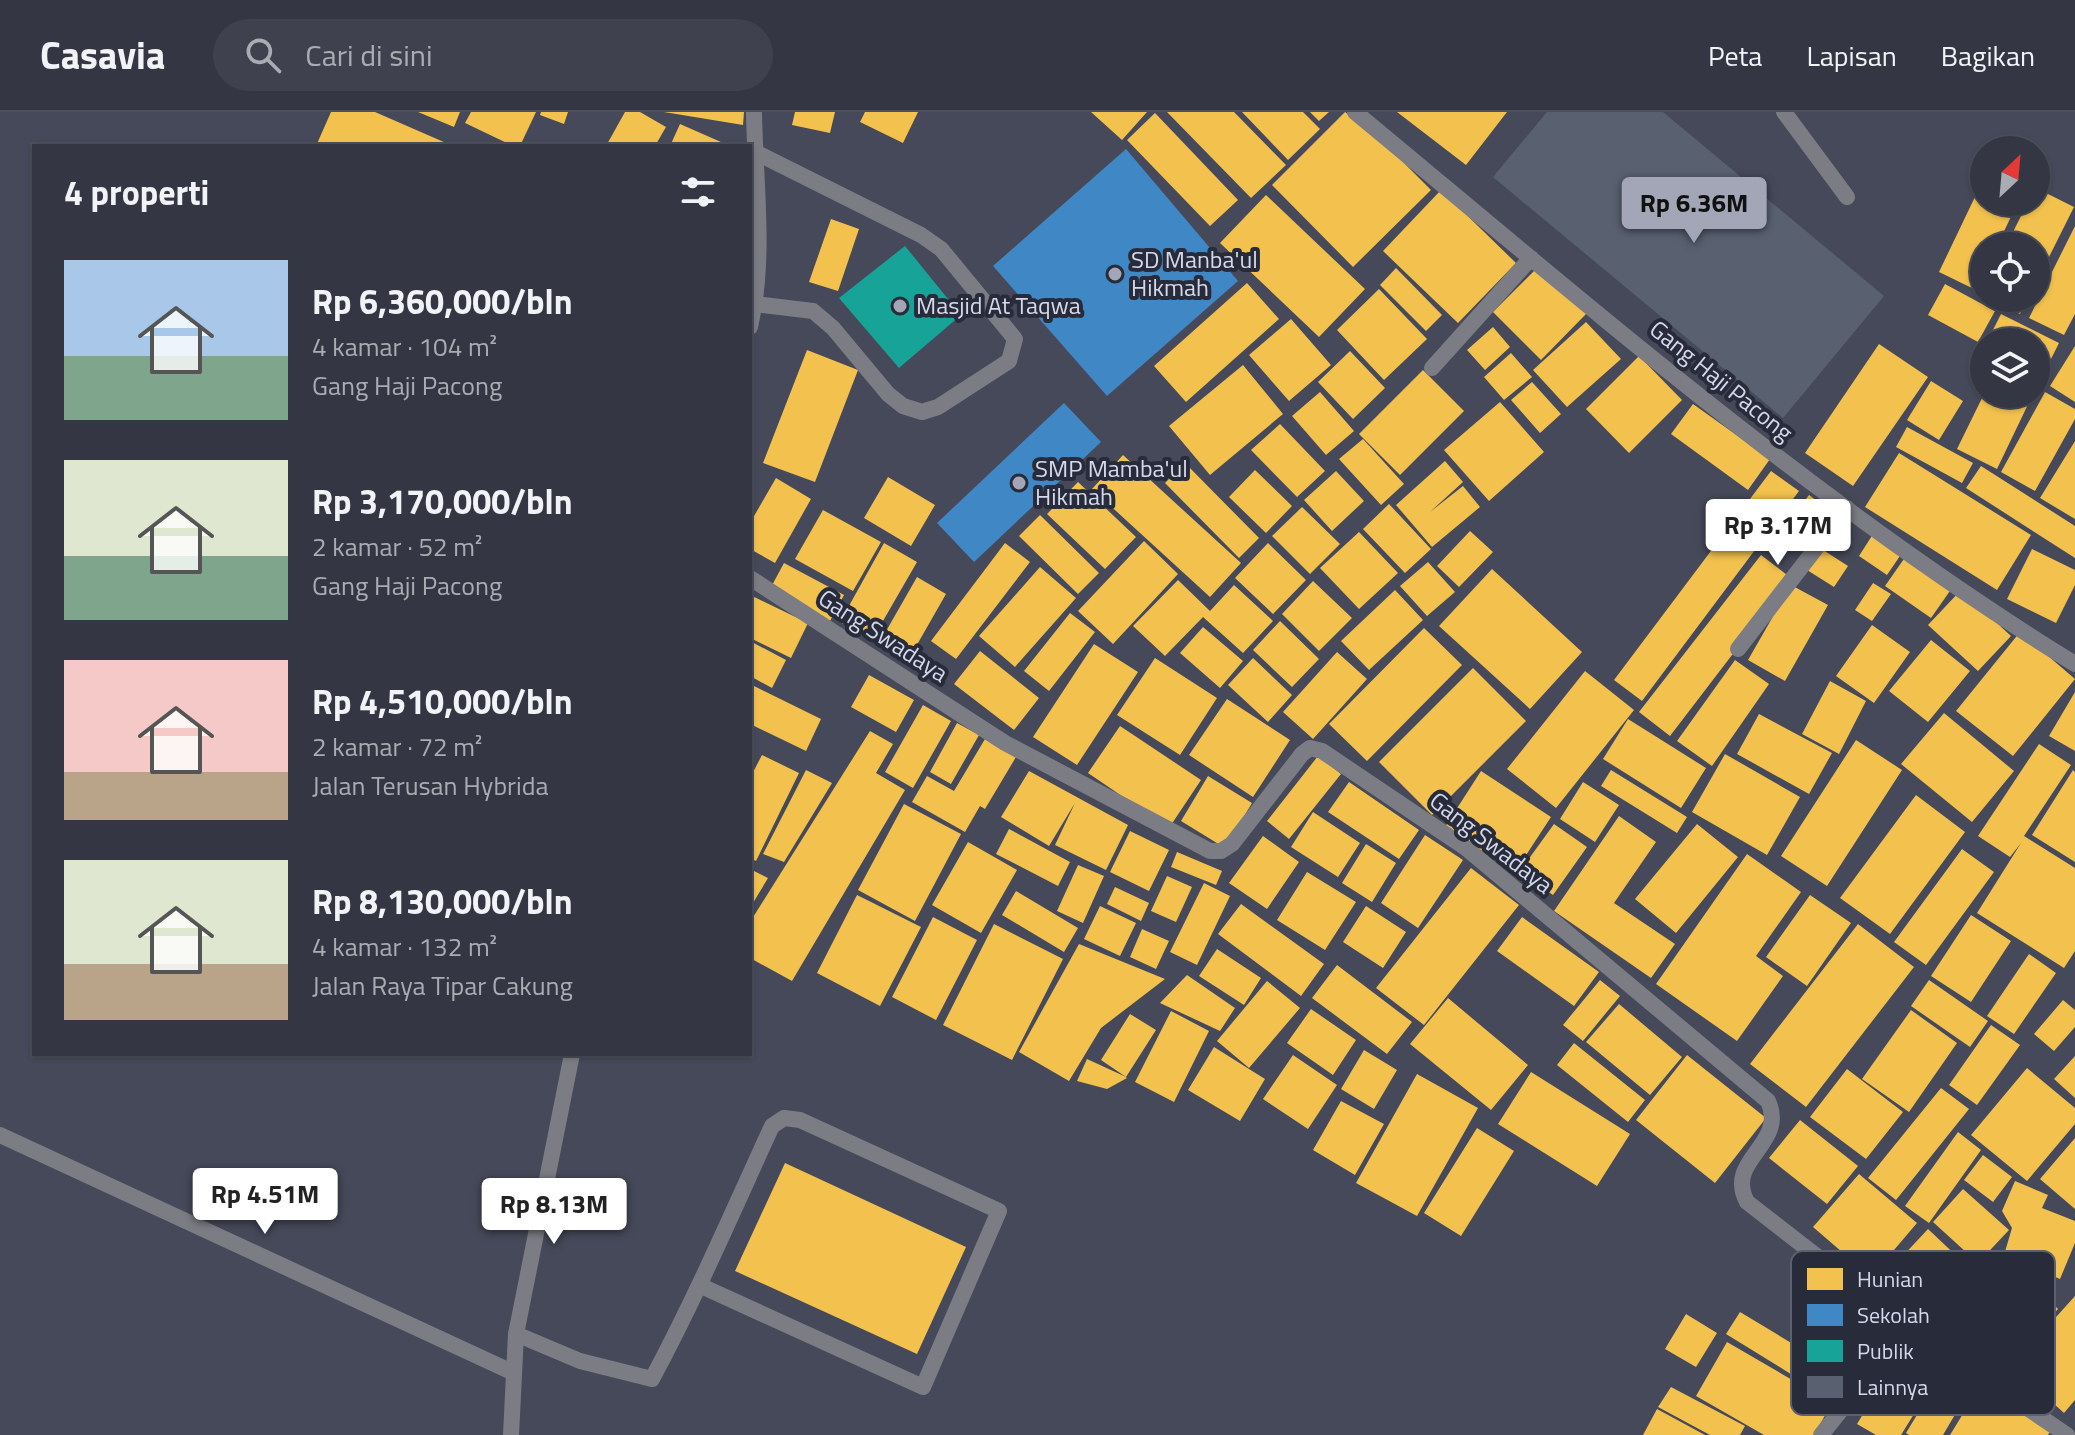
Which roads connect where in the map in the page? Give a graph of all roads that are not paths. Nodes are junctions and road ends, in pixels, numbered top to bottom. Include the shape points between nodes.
1 (754, 112) edge
2 (1355, 112) edge
3 (1784, 112) edge
4 (755, 152) junction
5 (1847, 197) dead end
6 (1531, 258) junction
7 (755, 304) junction
8 (752, 318) edge
9 (1432, 368) dead end
10 (1847, 508) junction
11 (752, 579) edge
12 (1738, 649) dead end
13 (2075, 664) edge
14 (572, 1056) edge
15 (0, 1135) edge
16 (1810, 1251) edge
17 (699, 1285) junction
18 (516, 1334) junction
19 (514, 1373) junction
20 (1837, 1415) edge
21 (2038, 1415) edge
22 (511, 1435) edge
23 (1821, 1435) edge
24 (2067, 1435) edge

1 - 4 street
2 - 6 street, Gang Haji Pacong
3 - 5 street
4 - 7 street
4 - 7 street via 941,249 1015,339 1015,347 1009,361 922,412 888,394 813,311
6 - 9 street
6 - 10 street, Gang Haji Pacong via 1751,439
7 - 8 street
10 - 12 street
10 - 13 street, Gang Haji Pacong via 2003,620
11 - 16 street, Gang Swadaya via 1005,743 1210,851 1232,844 1302,754 1310,748 1322,751 1466,848 1768,1101 1774,1113 1768,1137 1741,1174 1741,1191 1747,1202
14 - 18 street
15 - 19 street
17 - 17 street via 772,1126 784,1118 800,1120 999,1211 923,1387
17 - 18 street via 652,1379 580,1361
18 - 19 street
19 - 22 street
20 - 23 street
21 - 24 street, Gang Swadaya

